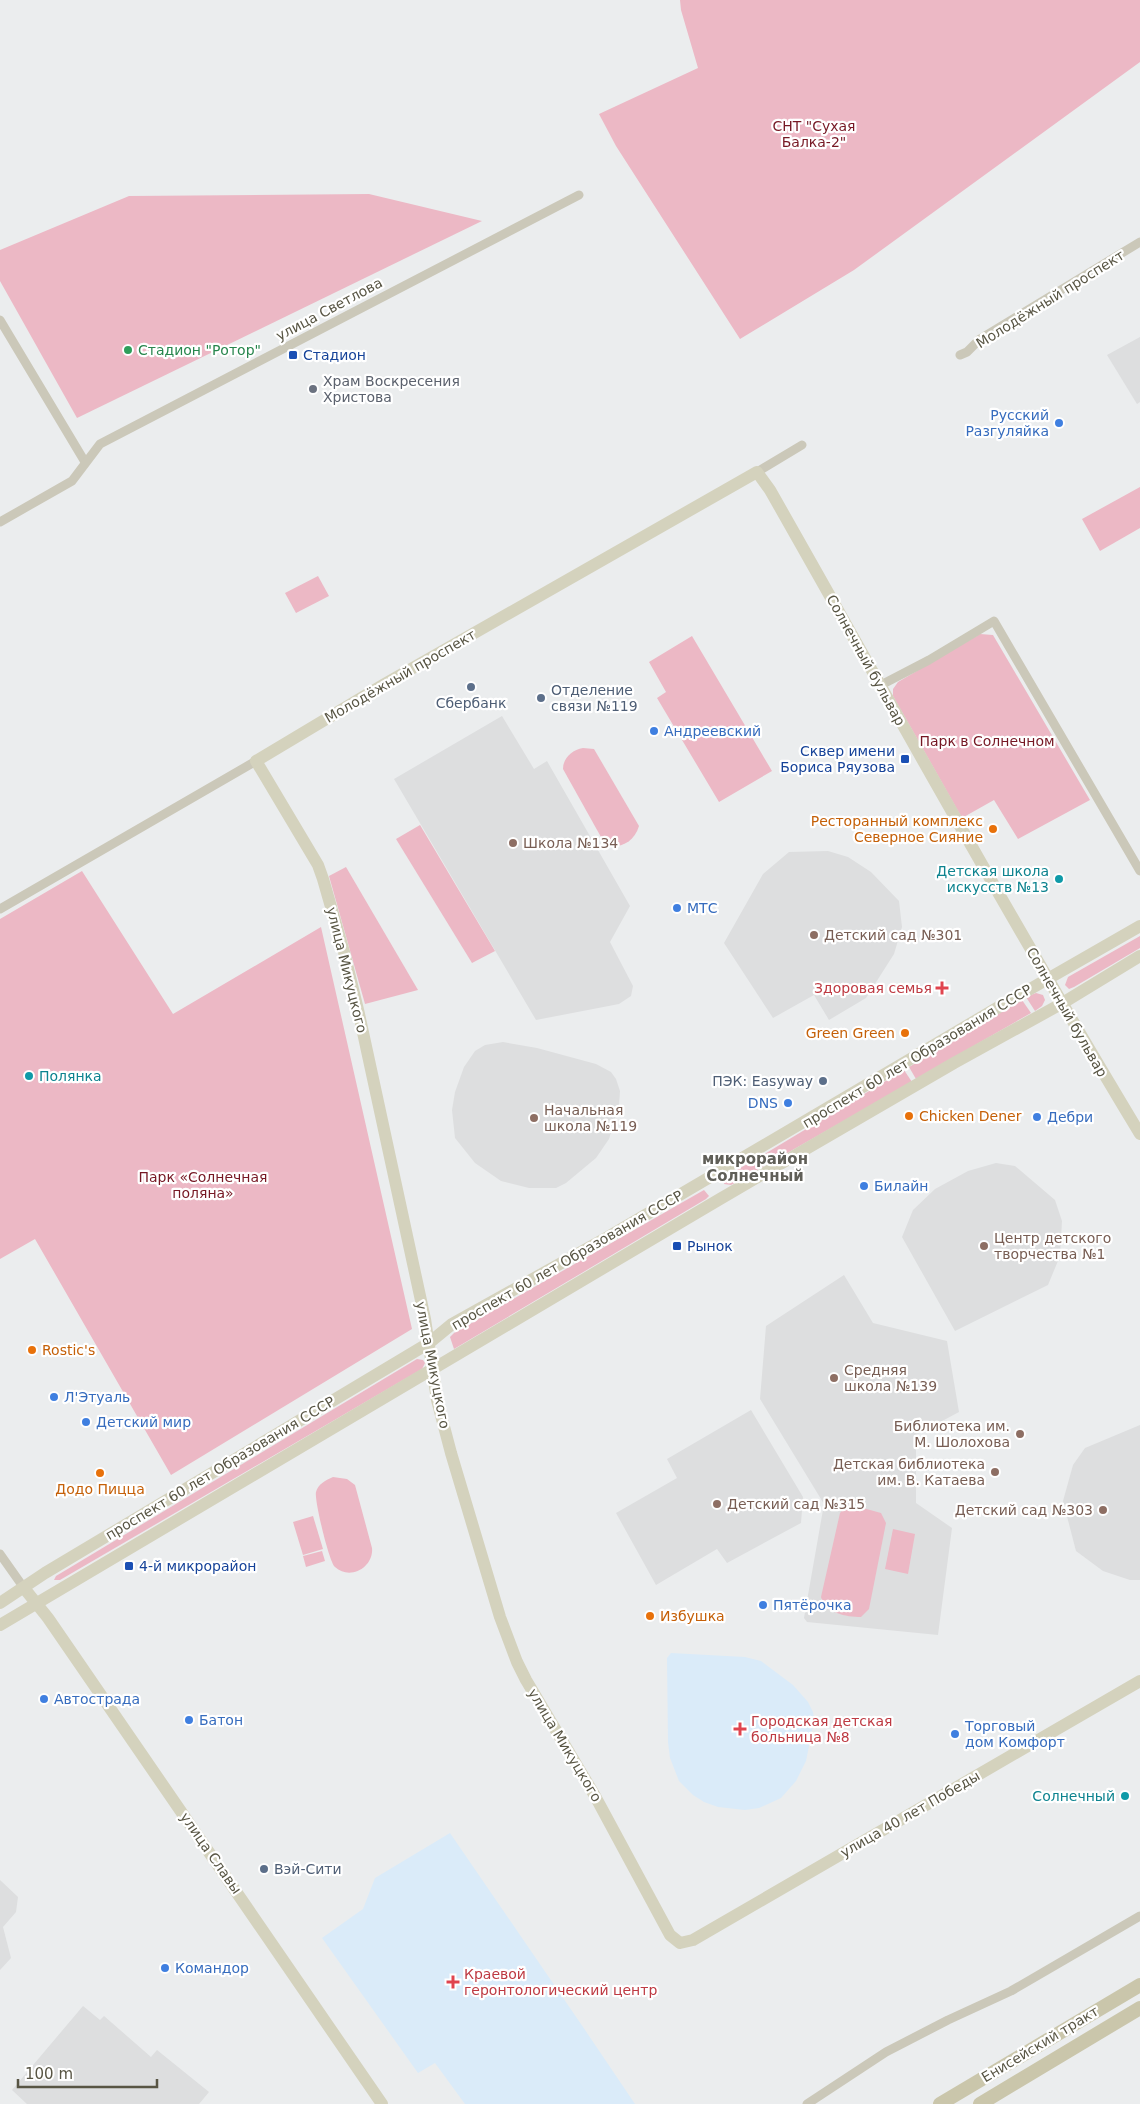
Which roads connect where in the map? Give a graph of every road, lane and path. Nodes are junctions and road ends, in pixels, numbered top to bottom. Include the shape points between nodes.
1 (579, 195) dead end
2 (1140, 242) edge
3 (0, 320) edge
4 (960, 355) dead end
5 (802, 445) dead end
6 (85, 462) junction
7 (757, 472) junction
8 (0, 522) edge
9 (881, 685) junction
10 (256, 761) junction
11 (1140, 871) edge
12 (0, 909) edge
13 (1140, 926) edge
14 (1140, 956) edge
15 (1047, 980) junction
16 (1061, 1004) junction
17 (1140, 1134) edge
18 (709, 1178) junction
19 (720, 1199) junction
20 (429, 1343) junction
21 (434, 1369) junction
22 (0, 1554) edge
23 (24, 1588) junction
24 (0, 1603) edge
25 (38, 1604) junction
26 (0, 1625) edge
27 (1140, 1681) edge
28 (1140, 1916) edge
29 (680, 1943) joint
30 (1140, 1985) edge
31 (1140, 2008) edge
32 (382, 2104) edge
33 (807, 2104) edge
34 (940, 2104) edge
35 (980, 2104) edge

1 - 6 street, улица Светлова via 100,444
2 - 4 street, Молодёжный проспект via 980,339
3 - 6 street
5 - 7 street, Молодёжный проспект
6 - 8 street, улица Светлова via 72,481
7 - 9 main road, Солнечный бульвар
7 - 10 main road, Молодёжный проспект
9 - 11 street via 994,621
9 - 15 main road, Солнечный бульвар
10 - 12 street, Молодёжный проспект
10 - 20 main road, улица Микуцкого via 318,865 323,879 359,1014
13 - 15 main road, проспект 60 лет Образования СССР
14 - 16 main road, проспект 60 лет Образования СССР
15 - 16 main road, Солнечный бульвар
15 - 18 main road, проспект 60 лет Образования СССР
16 - 17 main road, Солнечный бульвар
16 - 19 main road, проспект 60 лет Образования СССР
18 - 19 main road
18 - 20 main road, проспект 60 лет Образования СССР via 452,1324
19 - 21 main road, проспект 60 лет Образования СССР
20 - 21 main road, улица Микуцкого
20 - 23 main road, проспект 60 лет Образования СССР
21 - 25 main road, проспект 60 лет Образования СССР
21 - 29 main road, улица Микуцкого via 451,1453 516,1662 589,1786 670,1935
22 - 23 street
23 - 24 main road, проспект 60 лет Образования СССР
23 - 25 main road, улица Славы
25 - 26 main road, проспект 60 лет Образования СССР
25 - 32 main road, улица Славы
27 - 29 main road, улица 40 лет Победы via 693,1940
28 - 33 street via 1010,1991 886,2052
30 - 34 main road, Енисейский тракт
31 - 35 main road, Енисейский тракт

